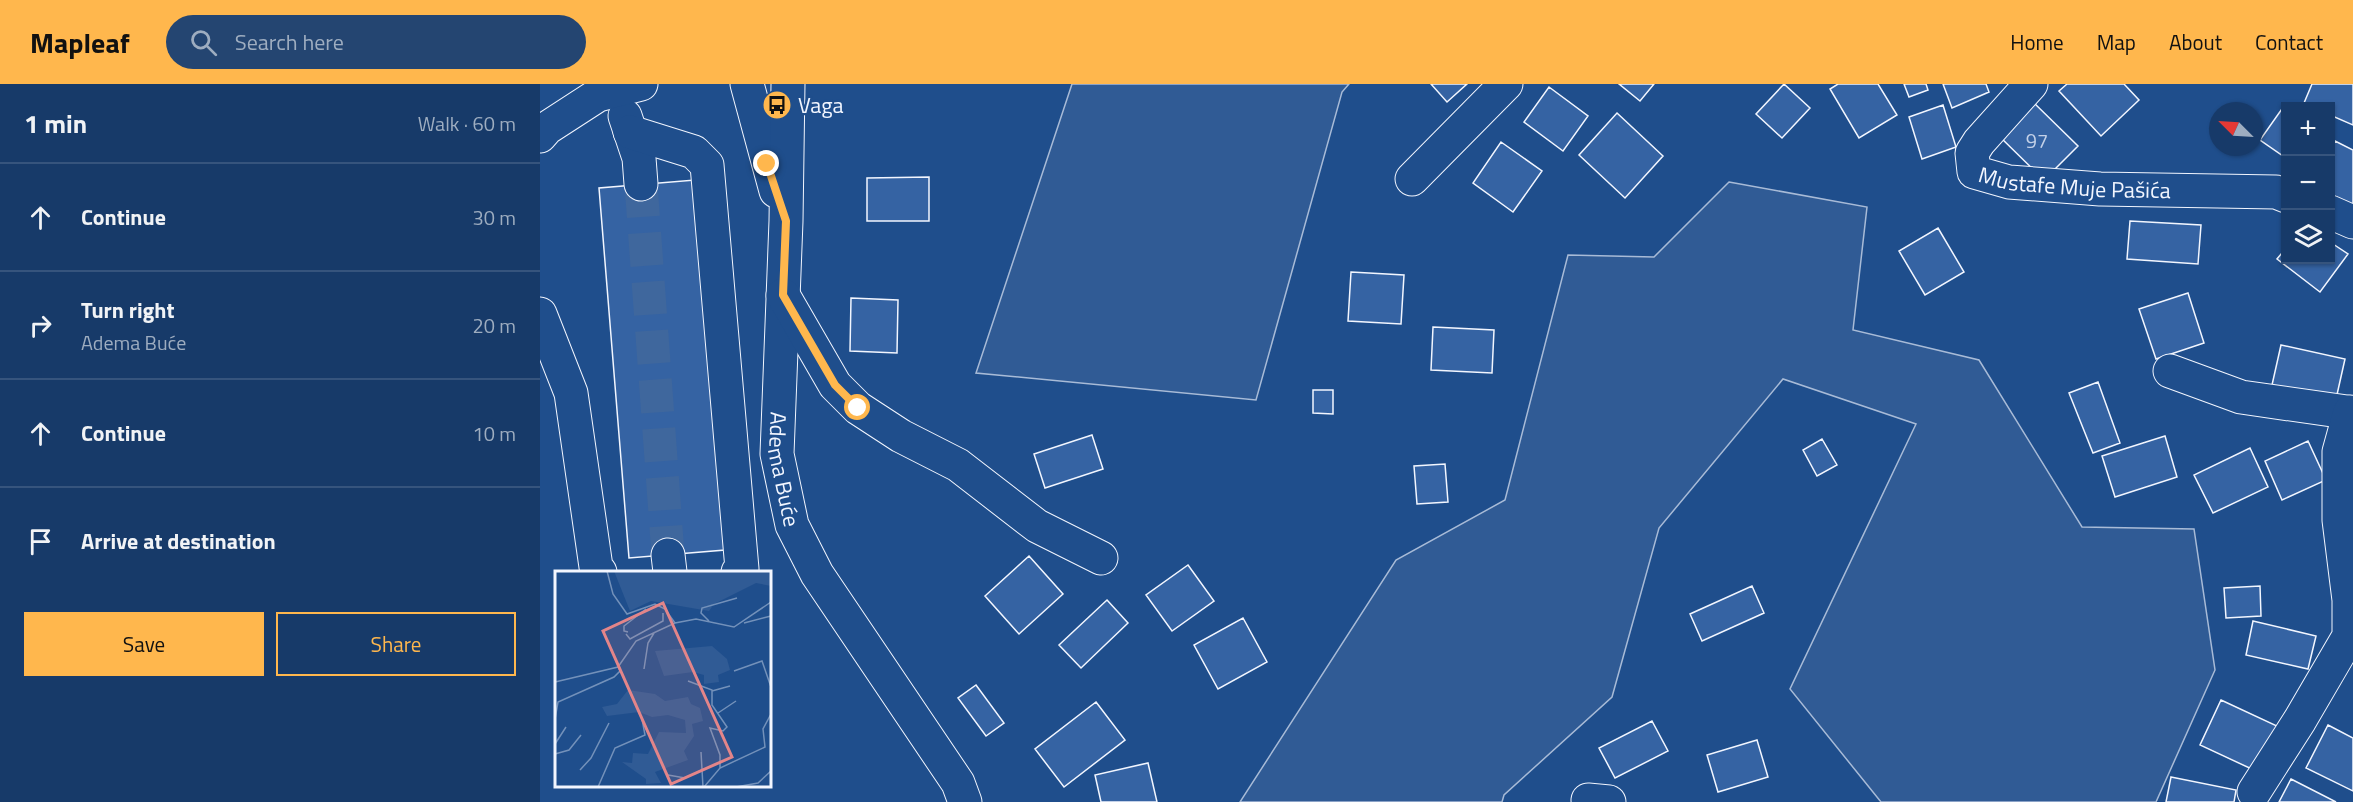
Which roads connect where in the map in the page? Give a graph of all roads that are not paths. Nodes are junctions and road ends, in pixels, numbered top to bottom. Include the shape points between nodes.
1 (747, 84) edge
2 (788, 84) edge
3 (1506, 84) edge
4 (2031, 84) edge
5 (629, 87) edge
6 (630, 132) junction
7 (540, 136) edge
8 (1412, 179) dead end
9 (641, 184) tunnel mouth
10 (2281, 194) edge
11 (2335, 214) edge
12 (786, 221) junction
13 (2353, 222) edge
14 (783, 295) junction
15 (540, 314) edge
16 (2170, 371) dead end
17 (2352, 412) edge
18 (1101, 558) dead end
19 (599, 571) edge
20 (740, 571) edge
21 (2254, 792) dead end
22 (965, 802) edge

1 - 12 street
2 - 12 street, Adema Buće
3 - 8 street
4 - 10 street, Mustafe Muje Pašića via 1979,142 1972,153 1974,172 2009,182 2089,188
5 - 6 street
5 - 7 street via 598,95
6 - 9 street via 639,158
6 - 20 street via 694,152 707,165
11 - 13 street
12 - 14 street, Adema Buće
14 - 18 street via 835,385 858,408 901,436 958,465 1038,526
14 - 22 street, Adema Buće via 777,454 792,525 817,574 958,783
15 - 19 street via 571,393
16 - 17 street via 2241,397
17 - 21 street via 2339,452 2339,520 2349,600 2349,636

